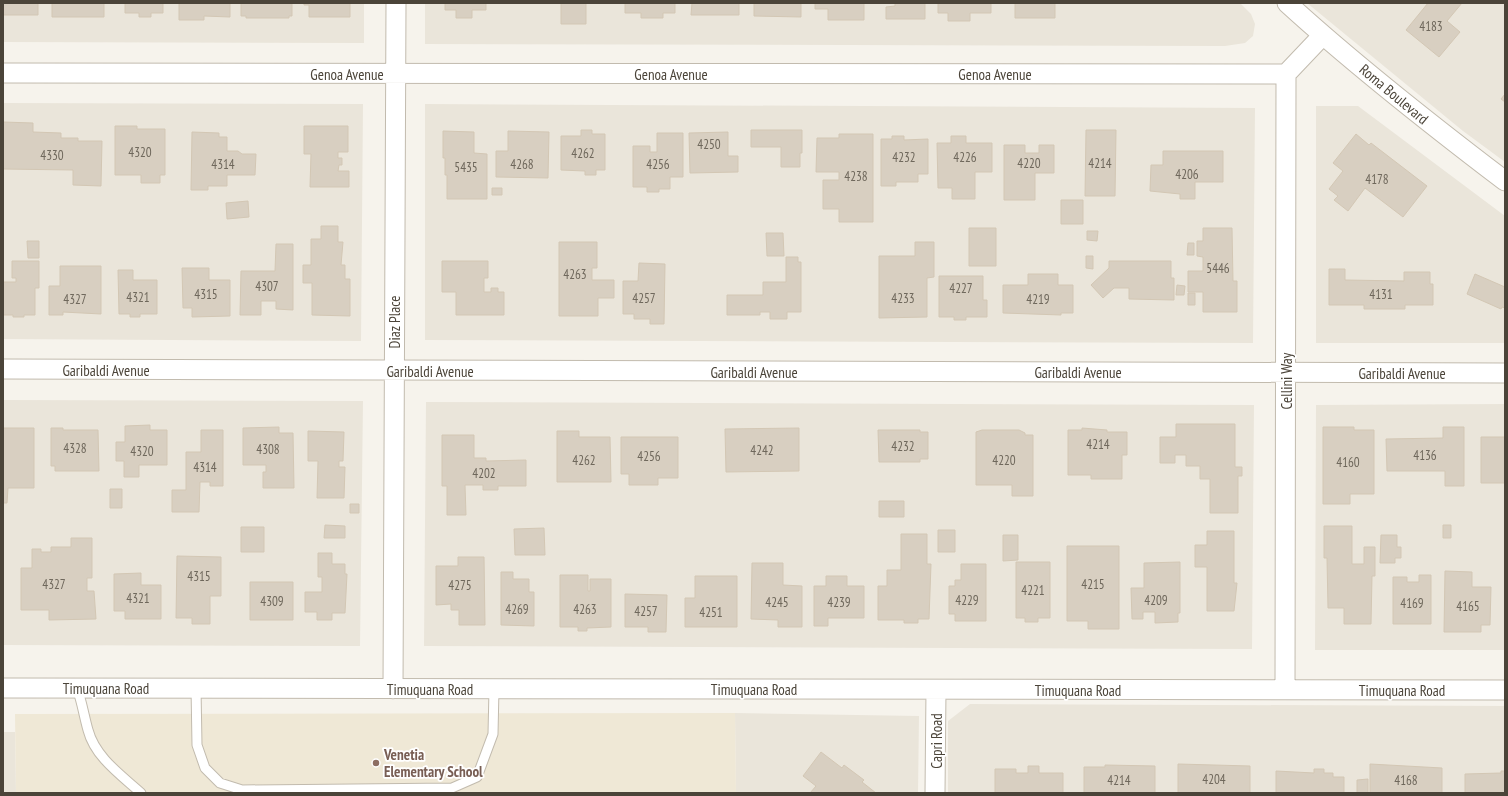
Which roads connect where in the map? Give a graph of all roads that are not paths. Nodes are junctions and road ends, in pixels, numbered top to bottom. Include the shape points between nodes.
1 (396, 3) edge
2 (1287, 3) edge
3 (1322, 35) junction
4 (3, 73) edge
5 (396, 74) junction
6 (1286, 74) junction
7 (1505, 181) edge
8 (3, 369) edge
9 (393, 371) junction
10 (1286, 373) junction
11 (1505, 373) edge
12 (3, 688) edge
13 (77, 688) junction
14 (196, 688) junction
15 (393, 688) junction
16 (494, 689) junction
17 (1285, 689) junction
18 (936, 690) junction
19 (1505, 690) edge
20 (141, 793) edge
21 (935, 793) edge

1 - 5 street, Diaz Place
2 - 3 street, Roma Boulevard
3 - 6 street
3 - 7 street, Roma Boulevard via 1430,124
4 - 5 street, Genoa Avenue
5 - 6 street, Genoa Avenue
5 - 9 street, Diaz Place
6 - 10 street, Cellini Way
8 - 9 street, Garibaldi Avenue
9 - 10 street, Garibaldi Avenue
9 - 15 street, Diaz Place
10 - 11 street, Garibaldi Avenue
10 - 17 street, Cellini Way
12 - 13 street, Timuquana Road
13 - 14 street, Timuquana Road
13 - 20 lane via 88,731 98,751
14 - 15 street, Timuquana Road
14 - 16 lane via 197,745 205,768 220,783 242,790 452,788 478,777 492,734
15 - 16 street, Timuquana Road
16 - 18 street, Timuquana Road
17 - 18 street, Timuquana Road
17 - 19 street, Timuquana Road
18 - 21 street, Capri Road

